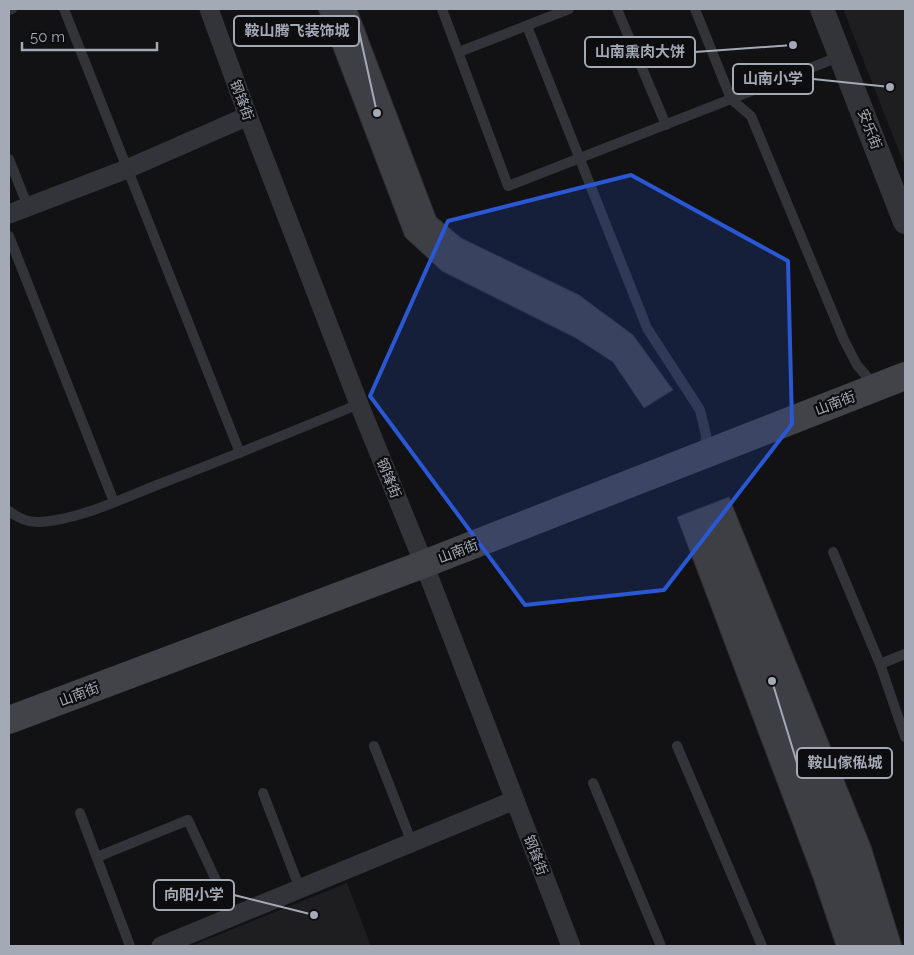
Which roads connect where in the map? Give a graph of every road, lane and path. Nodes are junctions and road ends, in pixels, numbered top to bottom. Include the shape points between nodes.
1 (64, 9) edge
2 (209, 9) edge
3 (442, 9) edge
4 (569, 9) edge
5 (617, 9) edge
6 (695, 9) edge
7 (822, 9) edge
8 (556, 12) edge
9 (527, 26) junction
10 (459, 52) junction
11 (841, 56) junction
12 (731, 99) junction
13 (248, 116) junction
14 (666, 125) junction
15 (579, 158) junction
16 (9, 159) edge
17 (128, 169) junction
18 (28, 207) junction
19 (9, 214) edge
20 (905, 222) edge
21 (9, 236) edge
22 (905, 376) edge
23 (876, 387) junction
24 (359, 404) junction
25 (240, 453) junction
26 (705, 455) junction
27 (114, 502) junction
28 (9, 511) edge
29 (833, 552) dead end
30 (424, 564) junction
31 (905, 654) edge
32 (880, 664) junction
33 (9, 720) edge
34 (905, 737) edge
35 (374, 746) dead end
36 (677, 746) dead end
37 (594, 783) dead end
38 (263, 793) dead end
39 (515, 800) junction
40 (80, 813) dead end
41 (412, 843) junction
42 (97, 857) junction
43 (300, 889) junction
44 (232, 917) junction
45 (130, 946) edge
46 (161, 946) edge
47 (571, 946) edge
48 (661, 946) edge
49 (762, 946) edge

1 - 17 lane
2 - 13 street, 钢锋街
3 - 10 lane
4 - 8 lane
5 - 14 lane
6 - 12 lane
7 - 11 street, 安乐街
8 - 9 lane
9 - 10 lane
9 - 15 lane
10 - 15 lane via 508,186
11 - 12 lane
11 - 20 street, 安乐街
12 - 14 lane
12 - 23 lane via 751,116 844,340 857,365
13 - 17 street
13 - 24 street, 钢锋街
14 - 15 lane
15 - 26 lane via 647,328 700,410 706,435
16 - 18 lane
17 - 18 street
17 - 25 lane
18 - 19 street
21 - 27 lane
22 - 23 main road, 山南街
23 - 26 main road, 山南街
24 - 25 lane
24 - 30 street, 钢锋街
25 - 27 lane
26 - 30 main road, 山南街
27 - 28 lane via 73,516 38,522 24,520
29 - 32 lane
30 - 33 main road, 山南街
30 - 39 street, 钢锋街
31 - 32 lane
32 - 34 lane
35 - 41 lane
36 - 49 lane
37 - 48 lane
38 - 43 lane
39 - 41 street
39 - 47 street, 钢锋街
40 - 42 lane
41 - 43 street
42 - 44 lane via 188,820
42 - 45 lane
43 - 44 street
44 - 46 street

